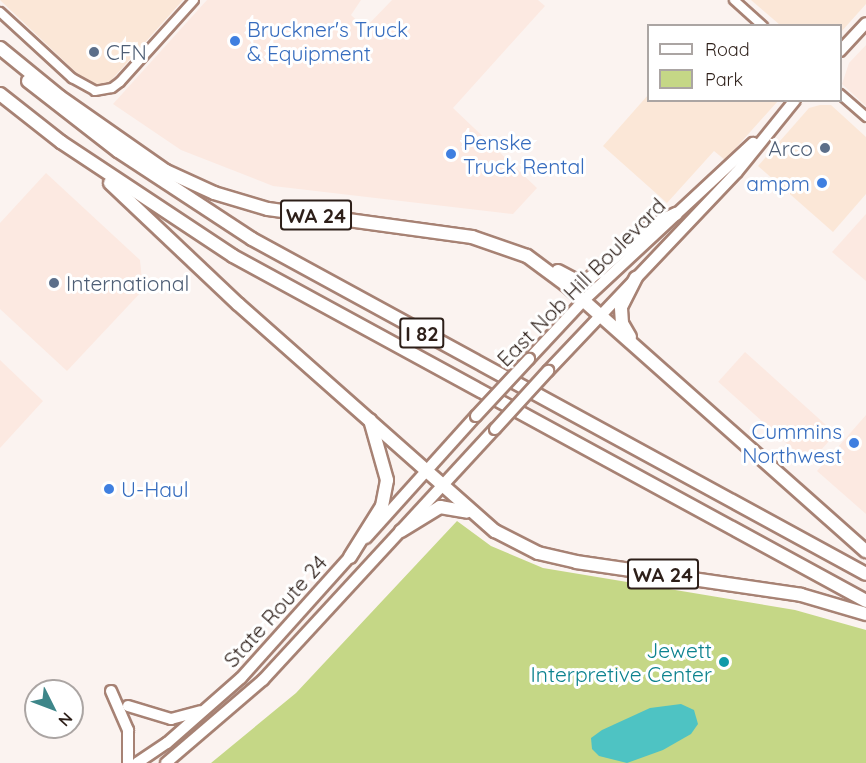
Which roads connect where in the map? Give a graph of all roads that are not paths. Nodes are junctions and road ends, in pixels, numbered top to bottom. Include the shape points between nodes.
1 (194, 0) edge
2 (734, 0) edge
3 (0, 12) edge
4 (761, 24) edge
5 (866, 24) edge
6 (0, 48) edge
7 (842, 49) edge
8 (0, 58) edge
9 (0, 94) edge
10 (842, 96) edge
11 (793, 102) edge
12 (866, 117) edge
13 (770, 129) junction
14 (62, 142) junction
15 (676, 214) junction
16 (527, 256) junction
17 (636, 278) junction
18 (584, 300) junction
19 (600, 315) junction
20 (634, 346) junction
21 (369, 419) junction
22 (426, 469) junction
23 (444, 485) junction
24 (470, 512) junction
25 (401, 531) junction
26 (866, 551) edge
27 (350, 557) junction
28 (866, 574) edge
29 (866, 601) edge
30 (866, 615) edge
31 (111, 691) dead end
32 (128, 706) dead end
33 (206, 709) junction
34 (128, 763) edge
35 (137, 763) edge
36 (166, 763) edge

1 - 3 street via 120,81 112,88 95,91 72,78
2 - 4 street
5 - 7 main road
6 - 16 highway, WA 24 via 60,97 166,171 241,202 267,209 472,237
8 - 28 highway, I 82 via 110,145 252,239
9 - 14 highway, I 82
10 - 12 street
11 - 13 main road, East Nob Hill Boulevard
13 - 15 main road, East Nob Hill Boulevard
13 - 17 main road, East Nob Hill Boulevard via 737,172
14 - 21 highway
14 - 29 highway, I 82 via 233,256
15 - 16 highway via 649,227 589,279 577,281
15 - 18 main road, East Nob Hill Boulevard
16 - 18 highway, WA 24
17 - 19 main road, East Nob Hill Boulevard
17 - 20 highway via 621,307 622,322
18 - 19 highway, WA 24
18 - 22 main road, East Nob Hill Boulevard, bridge
19 - 20 highway, WA 24
19 - 23 main road, East Nob Hill Boulevard / WA 24, bridge
20 - 26 highway, WA 24
21 - 22 highway
21 - 27 highway via 387,480 382,506
22 - 23 highway
22 - 27 main road, State Route 24
23 - 24 highway
23 - 25 main road, State Route 24 / WA 24
24 - 25 highway, WA 24 via 440,507
24 - 30 highway, WA 24 via 495,531 538,553 801,595
25 - 36 main road, State Route 24 / WA 24 via 253,690
27 - 33 main road, State Route 24 via 279,639
31 - 34 main road via 128,729
32 - 33 main road via 171,719
33 - 35 main road, State Route 24

